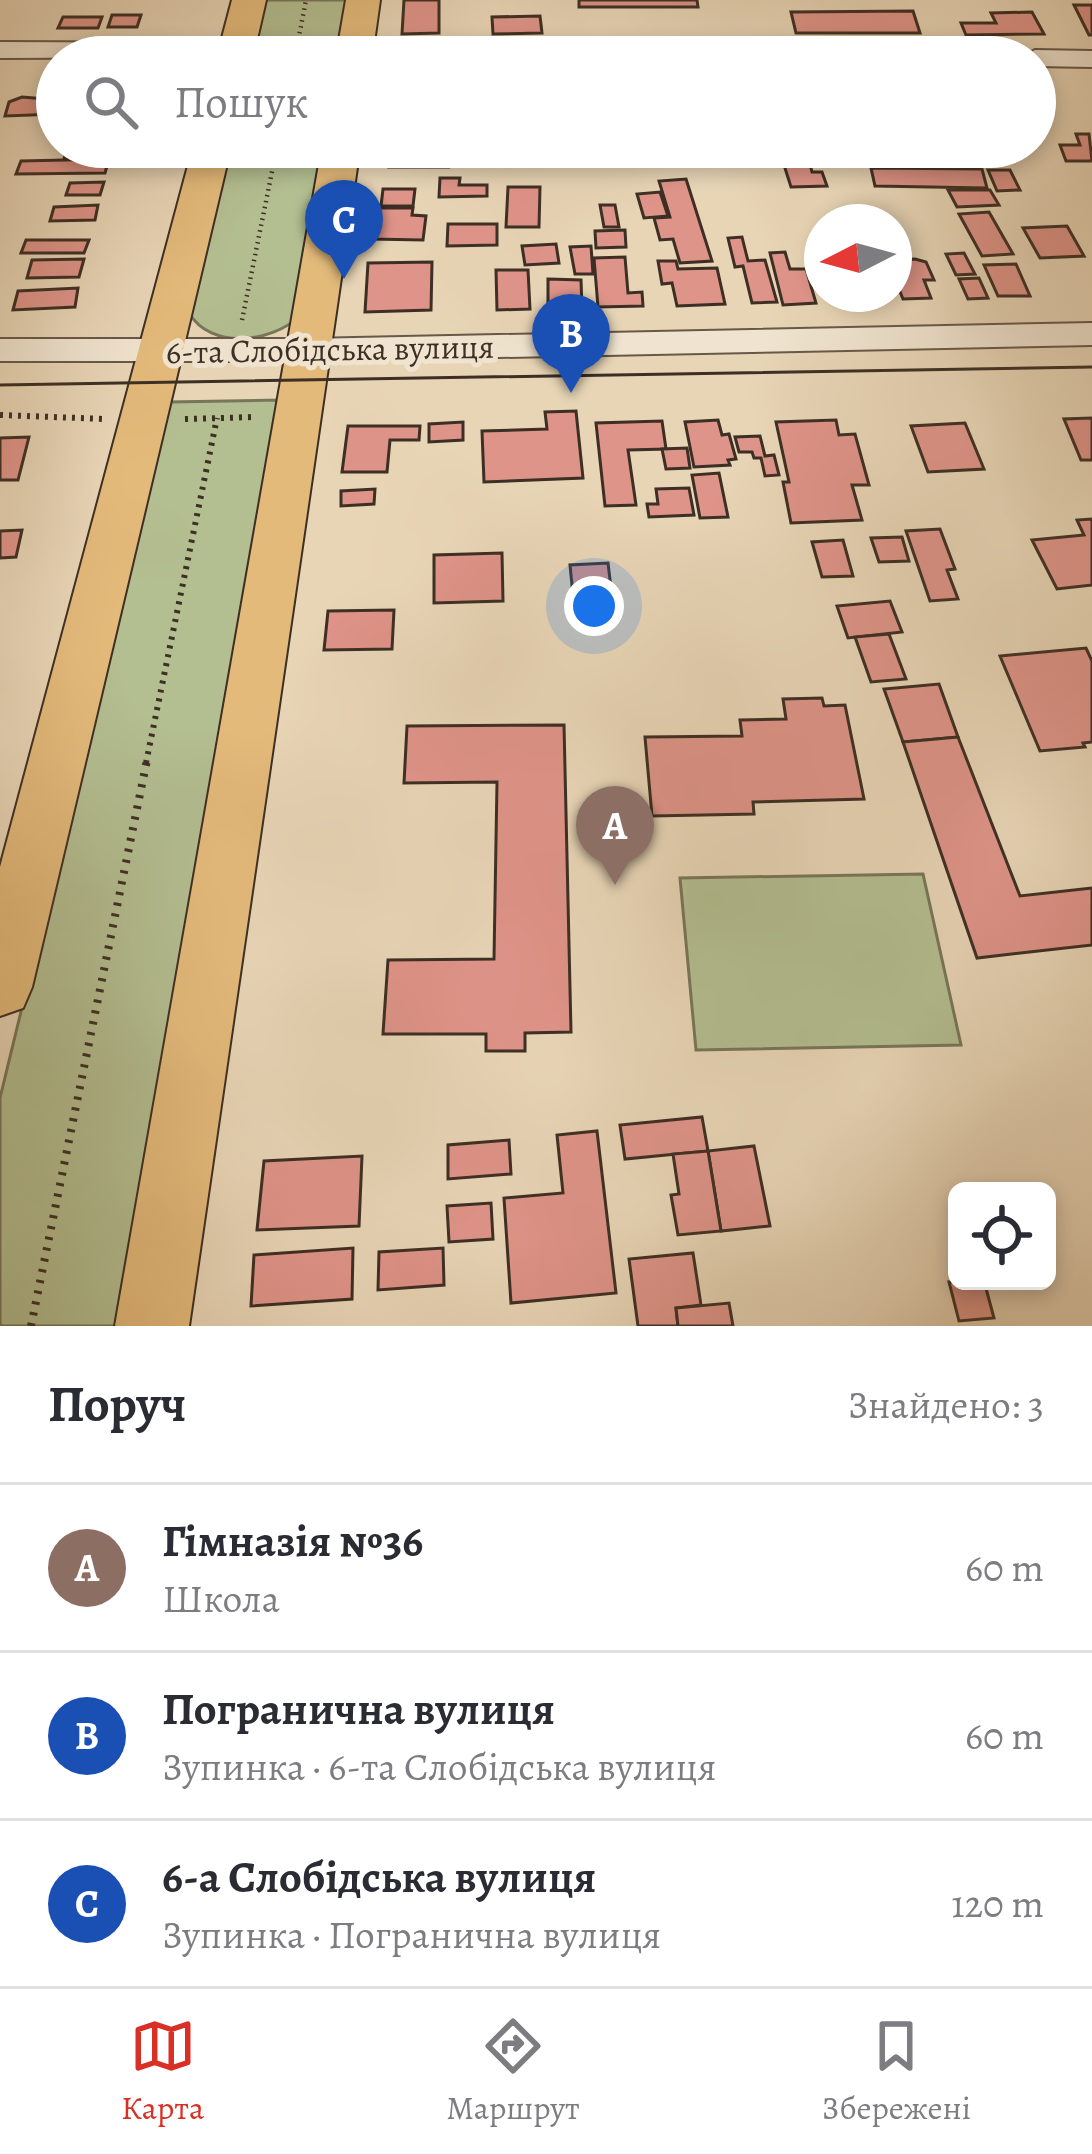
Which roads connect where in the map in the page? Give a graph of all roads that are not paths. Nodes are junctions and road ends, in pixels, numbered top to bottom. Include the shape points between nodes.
1 (249, 0) edge
2 (363, 0) edge
3 (240, 36) edge
4 (358, 36) edge
5 (0, 50) edge
6 (36, 51) edge
7 (1056, 58) edge
8 (1092, 59) edge
9 (207, 168) edge
10 (337, 168) edge
11 (1092, 334) edge
12 (0, 350) edge
13 (307, 350) junction
14 (162, 351) junction
15 (0, 988) edge
16 (152, 1326) edge

1 - 3 main road
2 - 4 main road
5 - 6 street
7 - 8 street
9 - 14 main road
10 - 13 main road
11 - 13 street, 6-та Слобідська вулиця
12 - 14 street, 6-та Слобідська вулиця
13 - 14 street, 6-та Слобідська вулиця
13 - 16 main road
14 - 15 main road

